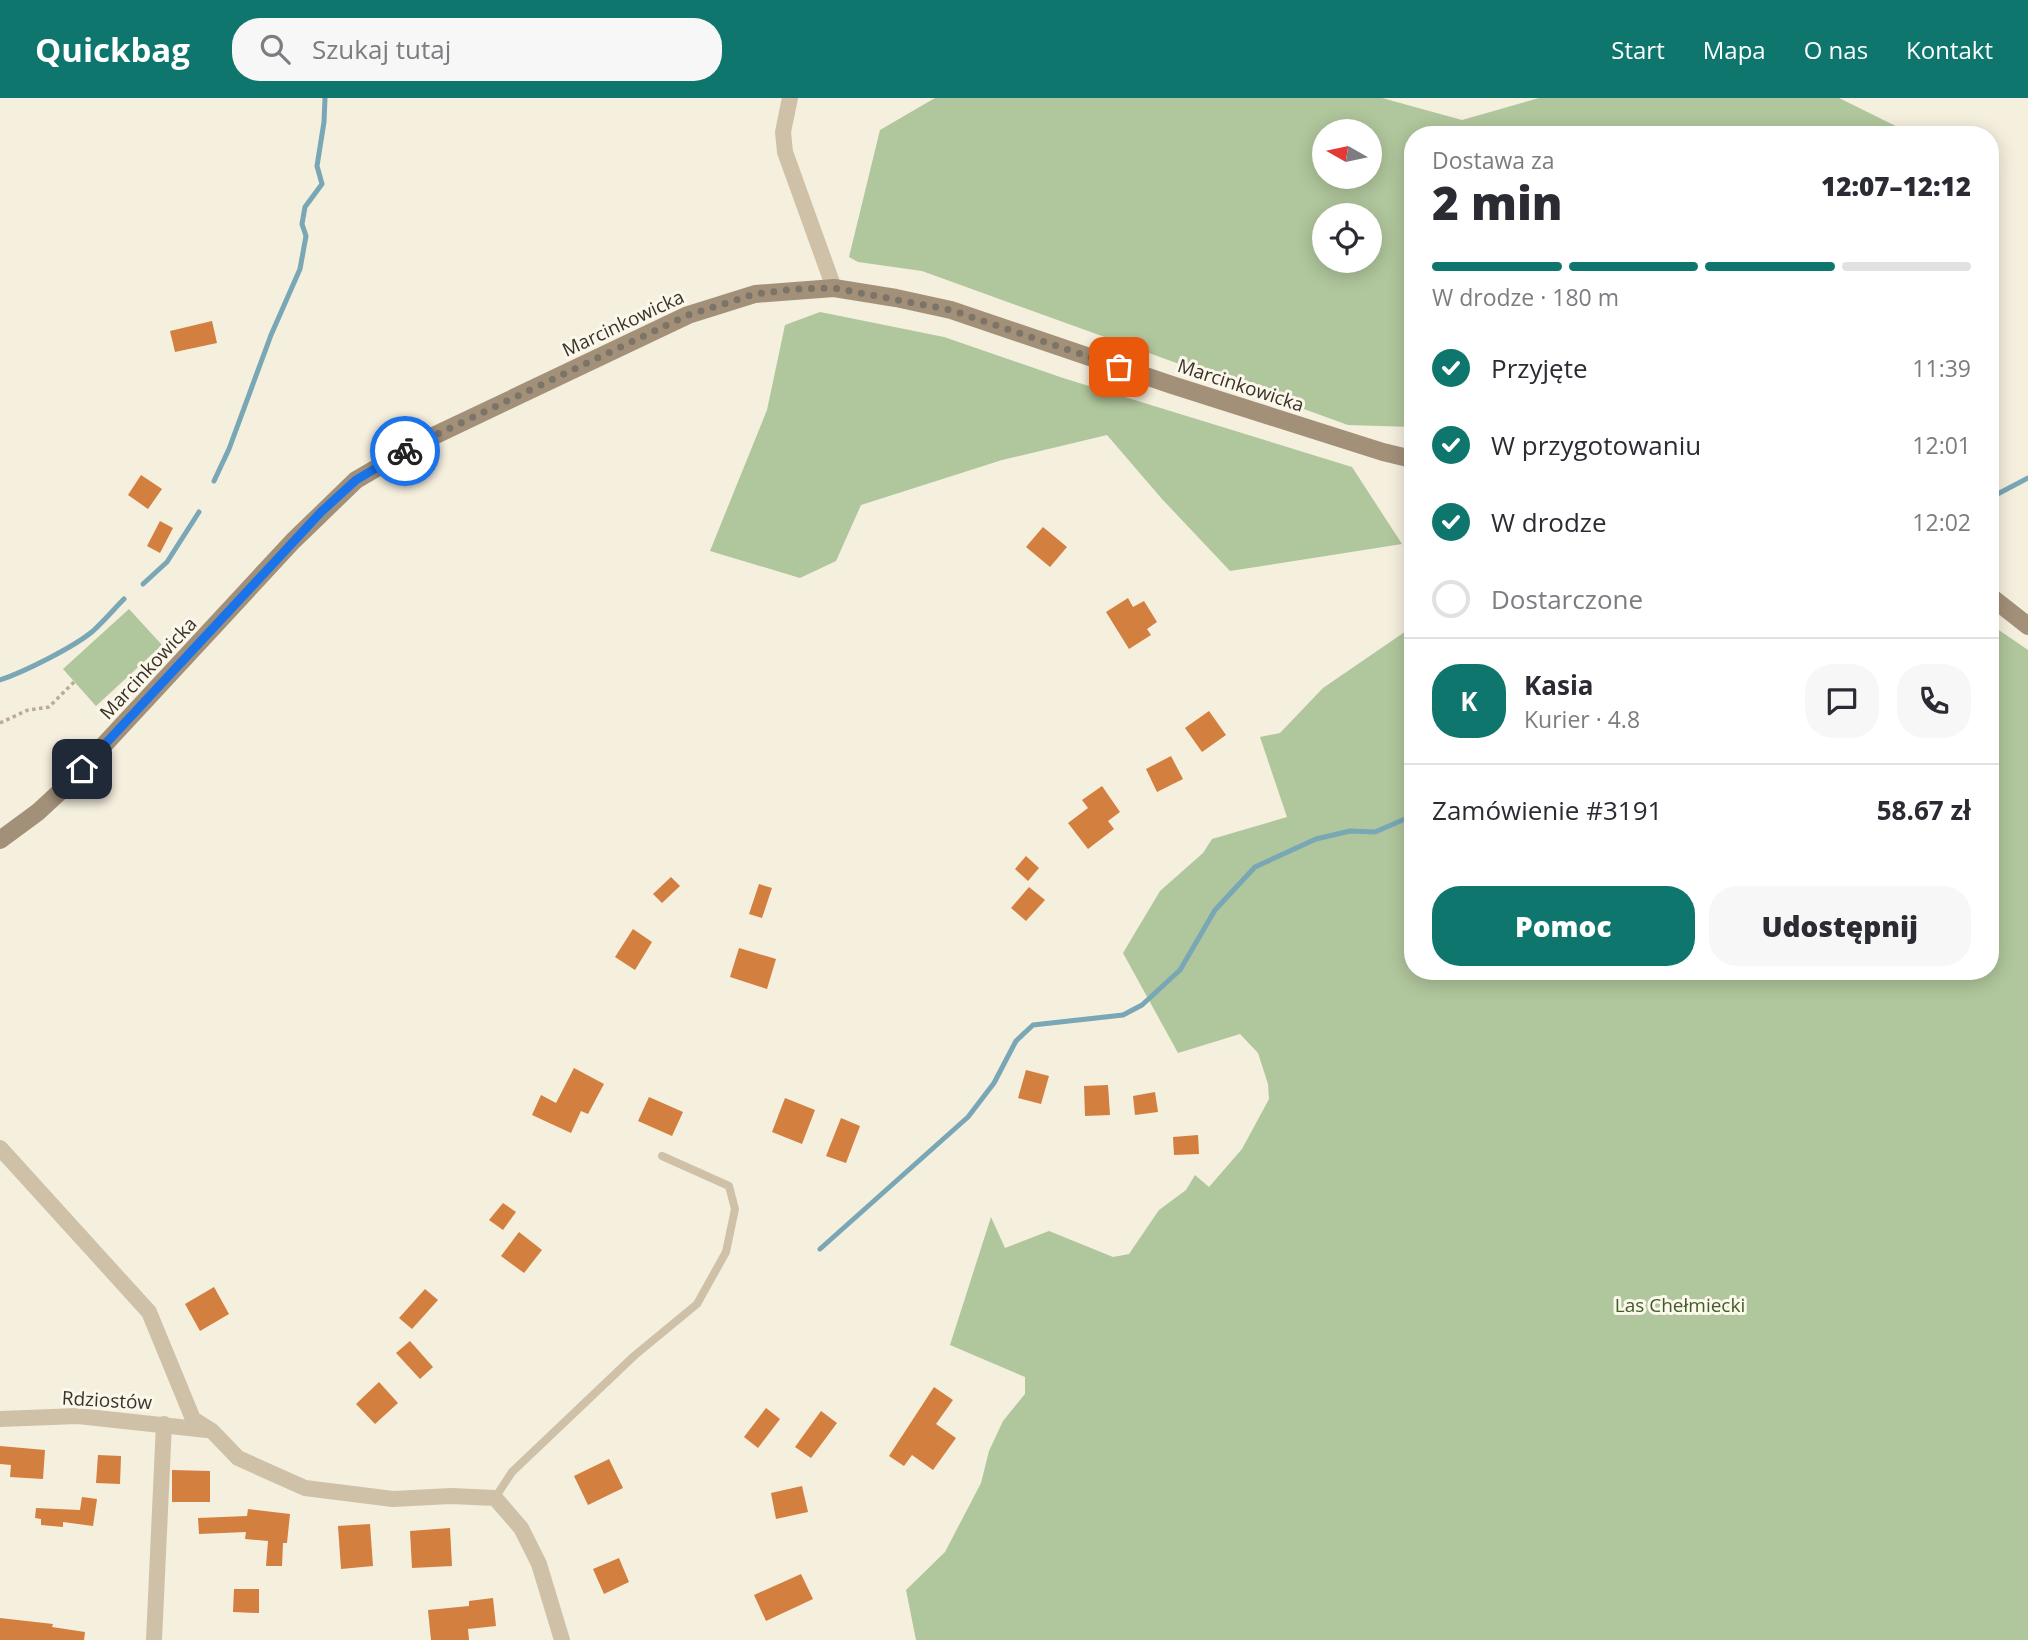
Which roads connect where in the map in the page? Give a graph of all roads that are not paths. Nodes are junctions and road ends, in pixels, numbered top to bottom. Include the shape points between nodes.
1 (790, 98) edge
2 (834, 288) junction
3 (1404, 456) edge
4 (1999, 603) edge
5 (2028, 626) edge
6 (0, 840) edge
7 (0, 1147) edge
8 (662, 1156) dead end
9 (0, 1419) edge
10 (164, 1424) junction
11 (212, 1431) junction
12 (495, 1498) junction
13 (154, 1640) edge
14 (562, 1640) edge

1 - 2 street via 783,132 785,152
2 - 3 street, Marcinkowicka via 951,310
2 - 6 street, Marcinkowicka via 755,294 688,315 425,440 356,480 293,541 65,787
4 - 5 street
7 - 11 street via 149,1312 193,1419
8 - 12 lane via 729,1186 735,1209 726,1252 697,1304 634,1356 512,1472
9 - 10 street, Rdziostów via 78,1416
10 - 11 street, Rdziostów
10 - 13 street
11 - 12 street via 238,1458 305,1488 393,1499
12 - 14 street via 521,1528 539,1564

